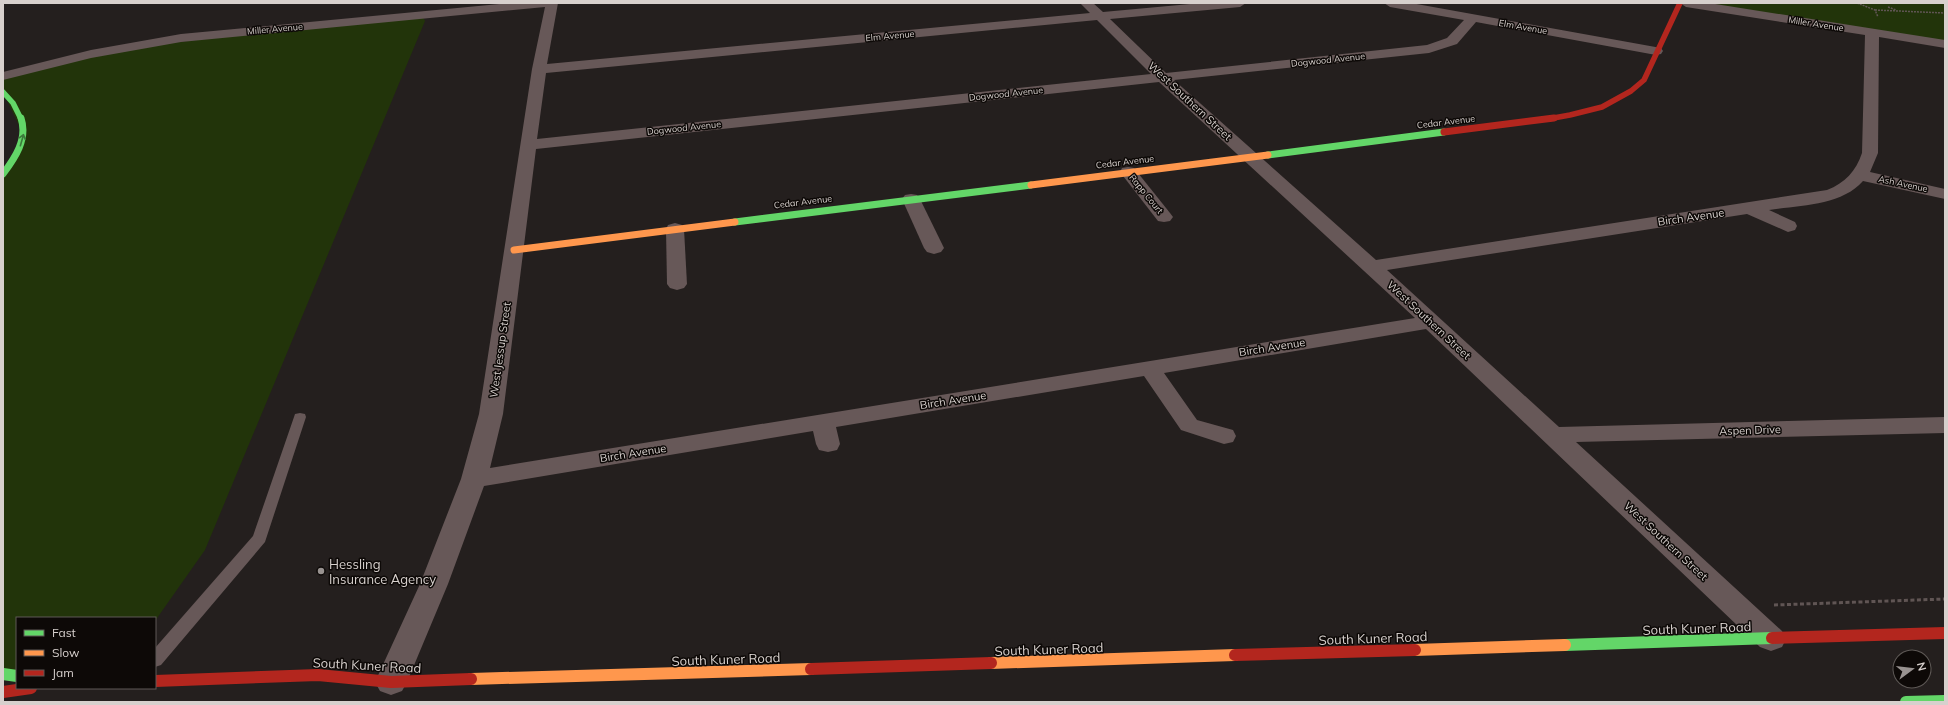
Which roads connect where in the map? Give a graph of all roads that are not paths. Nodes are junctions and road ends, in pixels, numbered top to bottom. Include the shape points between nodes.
1 (551, 3) edge
2 (1240, 3) edge
3 (1390, 3) edge
4 (1680, 3) edge
5 (1686, 3) edge
6 (1094, 10) edge
7 (1473, 18) junction
8 (1872, 33) junction
9 (1945, 44) edge
10 (1656, 51) junction
11 (540, 69) junction
12 (3, 76) edge
13 (1162, 77) junction
14 (3, 92) edge
15 (528, 145) junction
16 (1250, 156) junction
17 (1128, 172) junction
18 (3, 174) edge
19 (1860, 175) junction
20 (1945, 194) edge
21 (911, 199) junction
22 (1750, 208) junction
23 (1164, 217) dead end
24 (1788, 226) dead end
25 (675, 229) junction
26 (934, 248) dead end
27 (514, 250) junction
28 (1372, 267) junction
29 (677, 284) dead end
30 (1431, 322) junction
31 (1149, 368) junction
32 (300, 417) dead end
33 (822, 421) junction
34 (1945, 424) edge
35 (1554, 435) junction
36 (1224, 436) dead end
37 (828, 444) dead end
38 (474, 479) junction
39 (1945, 634) edge
40 (1771, 639) junction
41 (156, 659) edge
42 (3, 674) edge
43 (16, 676) edge
44 (156, 680) edge
45 (391, 682) junction
46 (24, 689) edge
47 (3, 692) edge
48 (1945, 701) edge
49 (1906, 702) edge

1 - 11 street, West Jessup Street
1 - 12 street, Miller Avenue via 181,38 91,54
2 - 6 street, Elm Avenue
3 - 7 street, Elm Avenue
4 - 10 main road, Cedar Avenue
5 - 8 street, Miller Avenue
6 - 11 street, Elm Avenue
6 - 13 street, West Southern Street
7 - 10 street, Elm Avenue
7 - 13 street, Dogwood Avenue via 1452,41 1429,49
8 - 9 street, Miller Avenue
8 - 19 street, Birch Avenue via 1870,153 1868,164
10 - 16 main road, Cedar Avenue via 1644,80 1637,88 1604,107 1593,110 1550,119
11 - 15 street, West Jessup Street
13 - 15 street, Dogwood Avenue
13 - 16 street, West Southern Street
18 -> 14 main road via 21,146 24,126 19,108
15 - 27 street, West Jessup Street
16 - 17 main road, Cedar Avenue
16 - 28 street, West Southern Street
17 - 21 main road, Cedar Avenue
17 - 23 street, Rapp Court
19 - 20 street, Ash Avenue
19 - 22 street, Birch Avenue via 1845,190 1831,195
21 - 25 main road, Cedar Avenue
21 - 26 street
22 - 24 street
22 - 28 street, Birch Avenue via 1506,244
25 - 27 main road, Cedar Avenue
25 - 29 street
27 - 38 street, West Jessup Street via 491,414
28 - 30 street, West Southern Street
30 - 31 street, Birch Avenue
30 - 35 street, West Southern Street
31 - 33 street, Birch Avenue
31 - 36 street via 1189,425
32 - 41 lane via 260,538
33 - 37 street
33 - 38 street, Birch Avenue
34 - 35 street, Aspen Drive
35 - 40 street, West Southern Street
38 - 45 street, West Jessup Street via 434,584
39 - 40 main road, South Kuner Road
40 - 45 main road, South Kuner Road
42 - 43 main road
44 - 45 main road, South Kuner Road via 318,675
46 - 47 main road
48 - 49 main road

